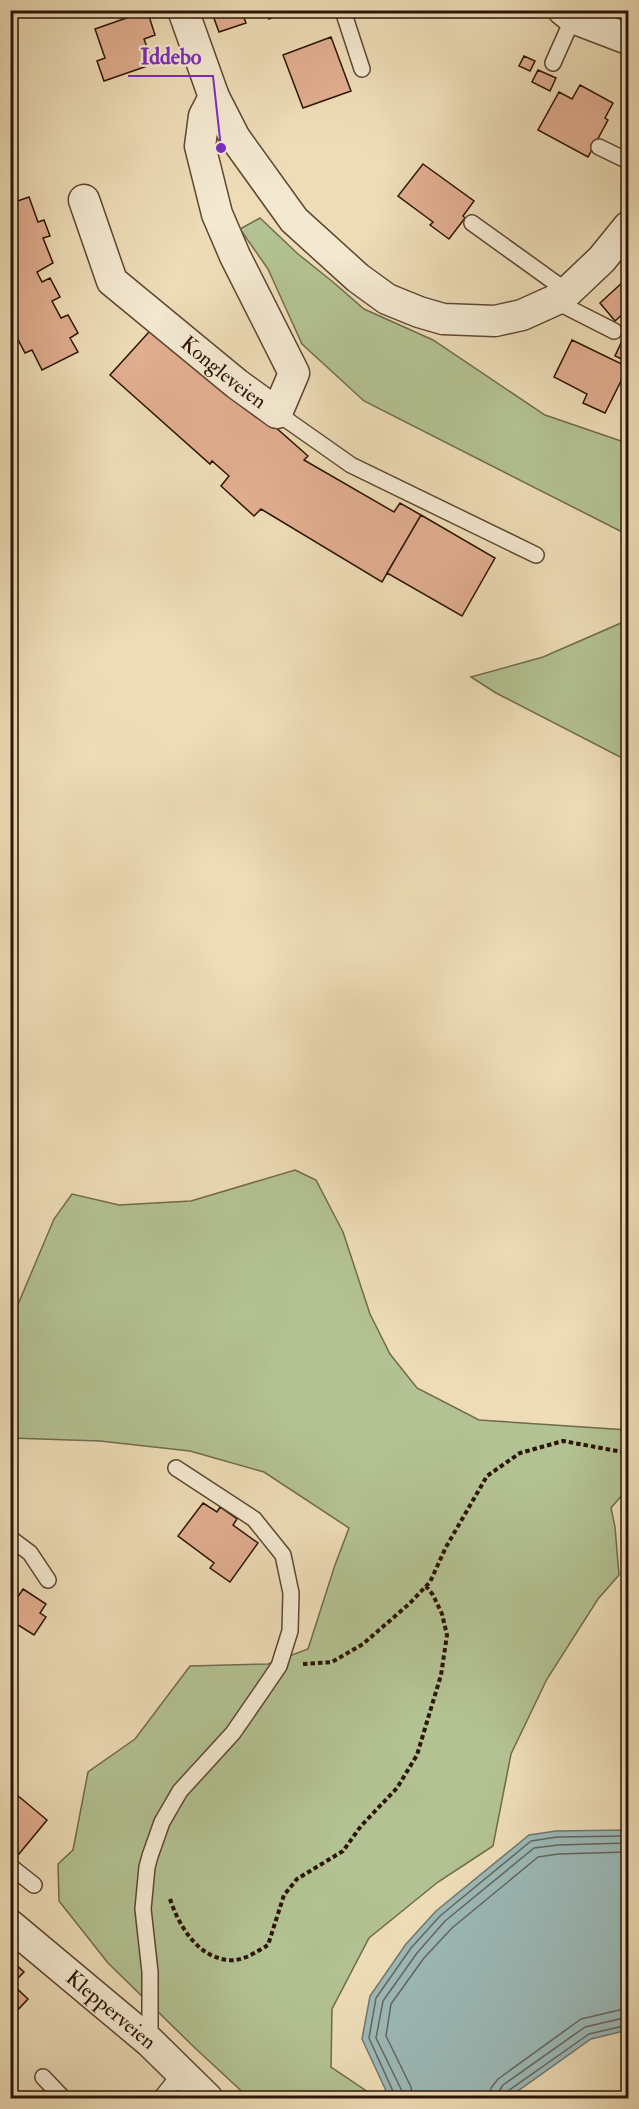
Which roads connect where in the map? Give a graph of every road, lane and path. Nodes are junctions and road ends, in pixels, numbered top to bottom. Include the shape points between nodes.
1 (183, 10) edge
2 (346, 12) edge
3 (568, 14) edge
4 (628, 39) edge
5 (553, 63) dead end
6 (363, 69) dead end
7 (214, 97) junction
8 (599, 147) dead end
9 (628, 161) edge
10 (84, 200) dead end
11 (472, 223) dead end
12 (627, 232) edge
13 (561, 296) junction
14 (614, 331) dead end
15 (277, 413) junction
16 (536, 555) dead end
17 (628, 1453) edge
18 (176, 1468) dead end
19 (10, 1538) edge
20 (48, 1580) dead end
21 (426, 1586) junction
22 (280, 1661) junction
23 (150, 1856) junction
24 (10, 1866) edge
25 (34, 1885) dead end
26 (10, 1925) edge
27 (150, 2042) junction
28 (181, 2073) junction
29 (43, 2077) dead end
30 (63, 2098) edge
31 (161, 2098) edge
32 (207, 2098) edge

1 - 7 street
2 - 6 lane
3 - 4 street
3 - 5 lane
7 - 13 street via 235,138 294,220 358,278 387,298 443,320 495,321 522,315
7 - 15 street, Kongleveien via 204,116 200,146 218,214 294,373
8 - 9 lane
10 - 15 street, Kongleveien via 112,281
11 - 13 lane
12 - 13 street
13 - 14 lane
15 - 16 lane via 351,465
17 - 21 path via 563,1442 520,1453 487,1476
18 - 22 lane via 254,1519 283,1555 291,1593 290,1631
19 - 20 lane via 30,1553
21 - 22 path via 363,1644 332,1662 306,1665
21 - 23 path via 442,1614 447,1635 441,1675 417,1755 397,1788 361,1826 344,1851 297,1879 284,1895 268,1945 230,1961 204,1953 177,1920
22 - 23 lane via 233,1732 180,1791 162,1822
23 - 27 lane via 143,1909 150,1972
24 - 25 lane
26 - 27 street, Klepperveien
27 - 28 street, Klepperveien
28 - 31 lane
28 - 32 street, Klepperveien
29 - 30 lane

